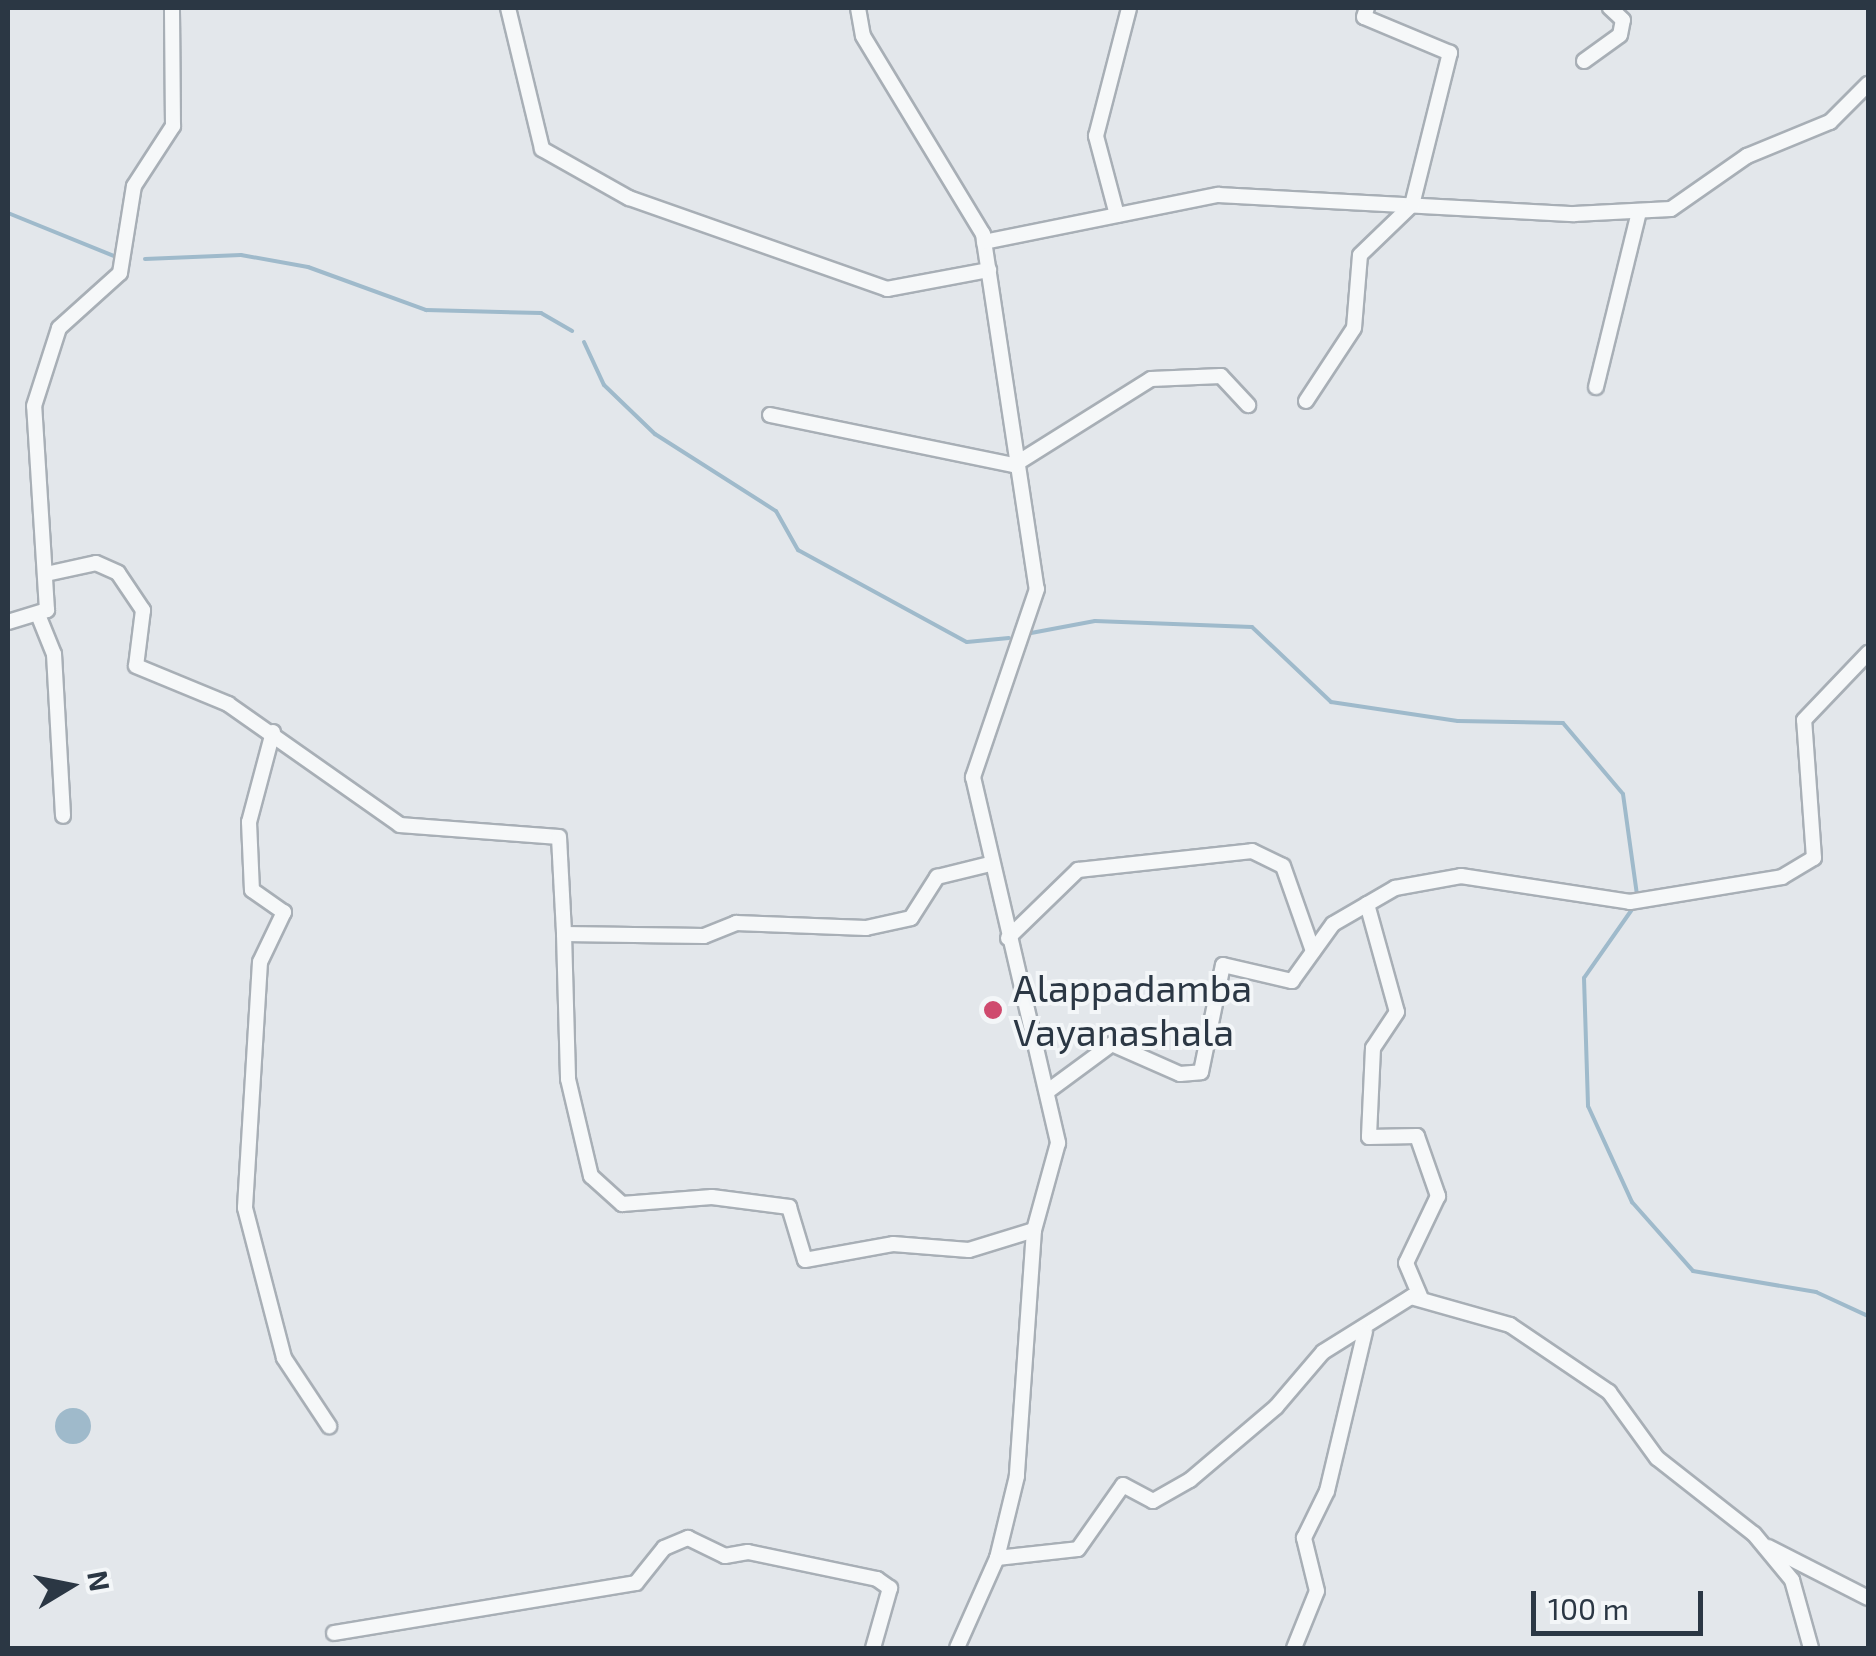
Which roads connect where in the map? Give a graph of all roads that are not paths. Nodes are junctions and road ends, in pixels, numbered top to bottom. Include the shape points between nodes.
1 (172, 8) edge
2 (508, 8) edge
3 (858, 8) edge
4 (1129, 8) edge
5 (1366, 8) edge
6 (1610, 8) edge
7 (1584, 61) dead end
8 (1868, 84) edge
9 (1412, 205) junction
10 (1639, 212) junction
11 (1117, 215) junction
12 (984, 242) junction
13 (989, 270) junction
14 (1596, 387) dead end
15 (1306, 401) dead end
16 (1248, 405) dead end
17 (770, 415) dead end
18 (1014, 464) junction
19 (46, 574) junction
20 (40, 617) junction
21 (8, 622) edge
22 (1868, 653) edge
23 (273, 732) junction
24 (63, 816) dead end
25 (990, 864) junction
26 (1367, 904) junction
27 (564, 934) junction
28 (1008, 938) junction
29 (1313, 951) junction
30 (1048, 1091) junction
31 (1034, 1230) junction
32 (1421, 1298) junction
33 (1365, 1331) junction
34 (329, 1426) dead end
35 (1762, 1544) junction
36 (996, 1558) junction
37 (1868, 1598) edge
38 (334, 1633) dead end
39 (873, 1648) edge
40 (957, 1648) edge
41 (1294, 1648) edge
42 (1811, 1648) edge

1 - 19 street via 173,126 134,186 120,272 59,328 34,406
2 - 13 street via 542,149 628,198 886,290
3 - 12 street via 864,36
4 - 11 street via 1096,136
5 - 9 street via 1364,17 1450,53
6 - 7 street via 1623,20 1620,35
8 - 10 street via 1805,138 1747,156 1671,208
9 - 10 street
9 - 11 street via 1218,194
9 - 15 street via 1360,256 1354,328
10 - 14 street
11 - 12 street
12 - 13 street
13 - 18 street
16 - 18 street via 1221,376 1151,379
17 - 18 street
18 - 25 street via 1036,589 976,756
19 - 20 street
19 - 23 street via 96,562 118,572 143,610 136,666
20 - 21 street
20 - 24 street via 54,654
22 - 26 street via 1804,720 1814,858 1757,884 1637,901 1461,876
23 - 27 street via 400,826 559,836
23 - 34 street via 249,822 252,890 284,912 260,962 245,1208 284,1358
25 - 27 street via 937,877 910,918 866,928 736,923 704,936
25 - 28 street
26 - 29 street
26 - 32 street via 1397,1012 1373,1048 1368,1137 1417,1136 1438,1196 1406,1263
27 - 31 street via 568,1079 591,1176 622,1204 712,1198 789,1207 805,1260 893,1244 969,1250
28 - 29 street via 1078,870 1252,852 1283,866
28 - 30 street
29 - 30 street via 1292,981 1224,965 1201,1072 1180,1074 1112,1044
30 - 31 street via 1058,1143
31 - 36 street via 1017,1476
32 - 33 street via 1380,1314
32 - 35 street via 1510,1325 1609,1392 1657,1458
33 - 36 street via 1323,1352 1276,1407 1190,1480 1153,1501 1123,1485 1078,1548
33 - 41 street via 1327,1492 1304,1538 1317,1591
35 - 37 street
35 - 42 street via 1799,1596
36 - 40 street
38 - 39 street via 636,1583 664,1548 688,1538 725,1556 748,1552 877,1579 890,1588

